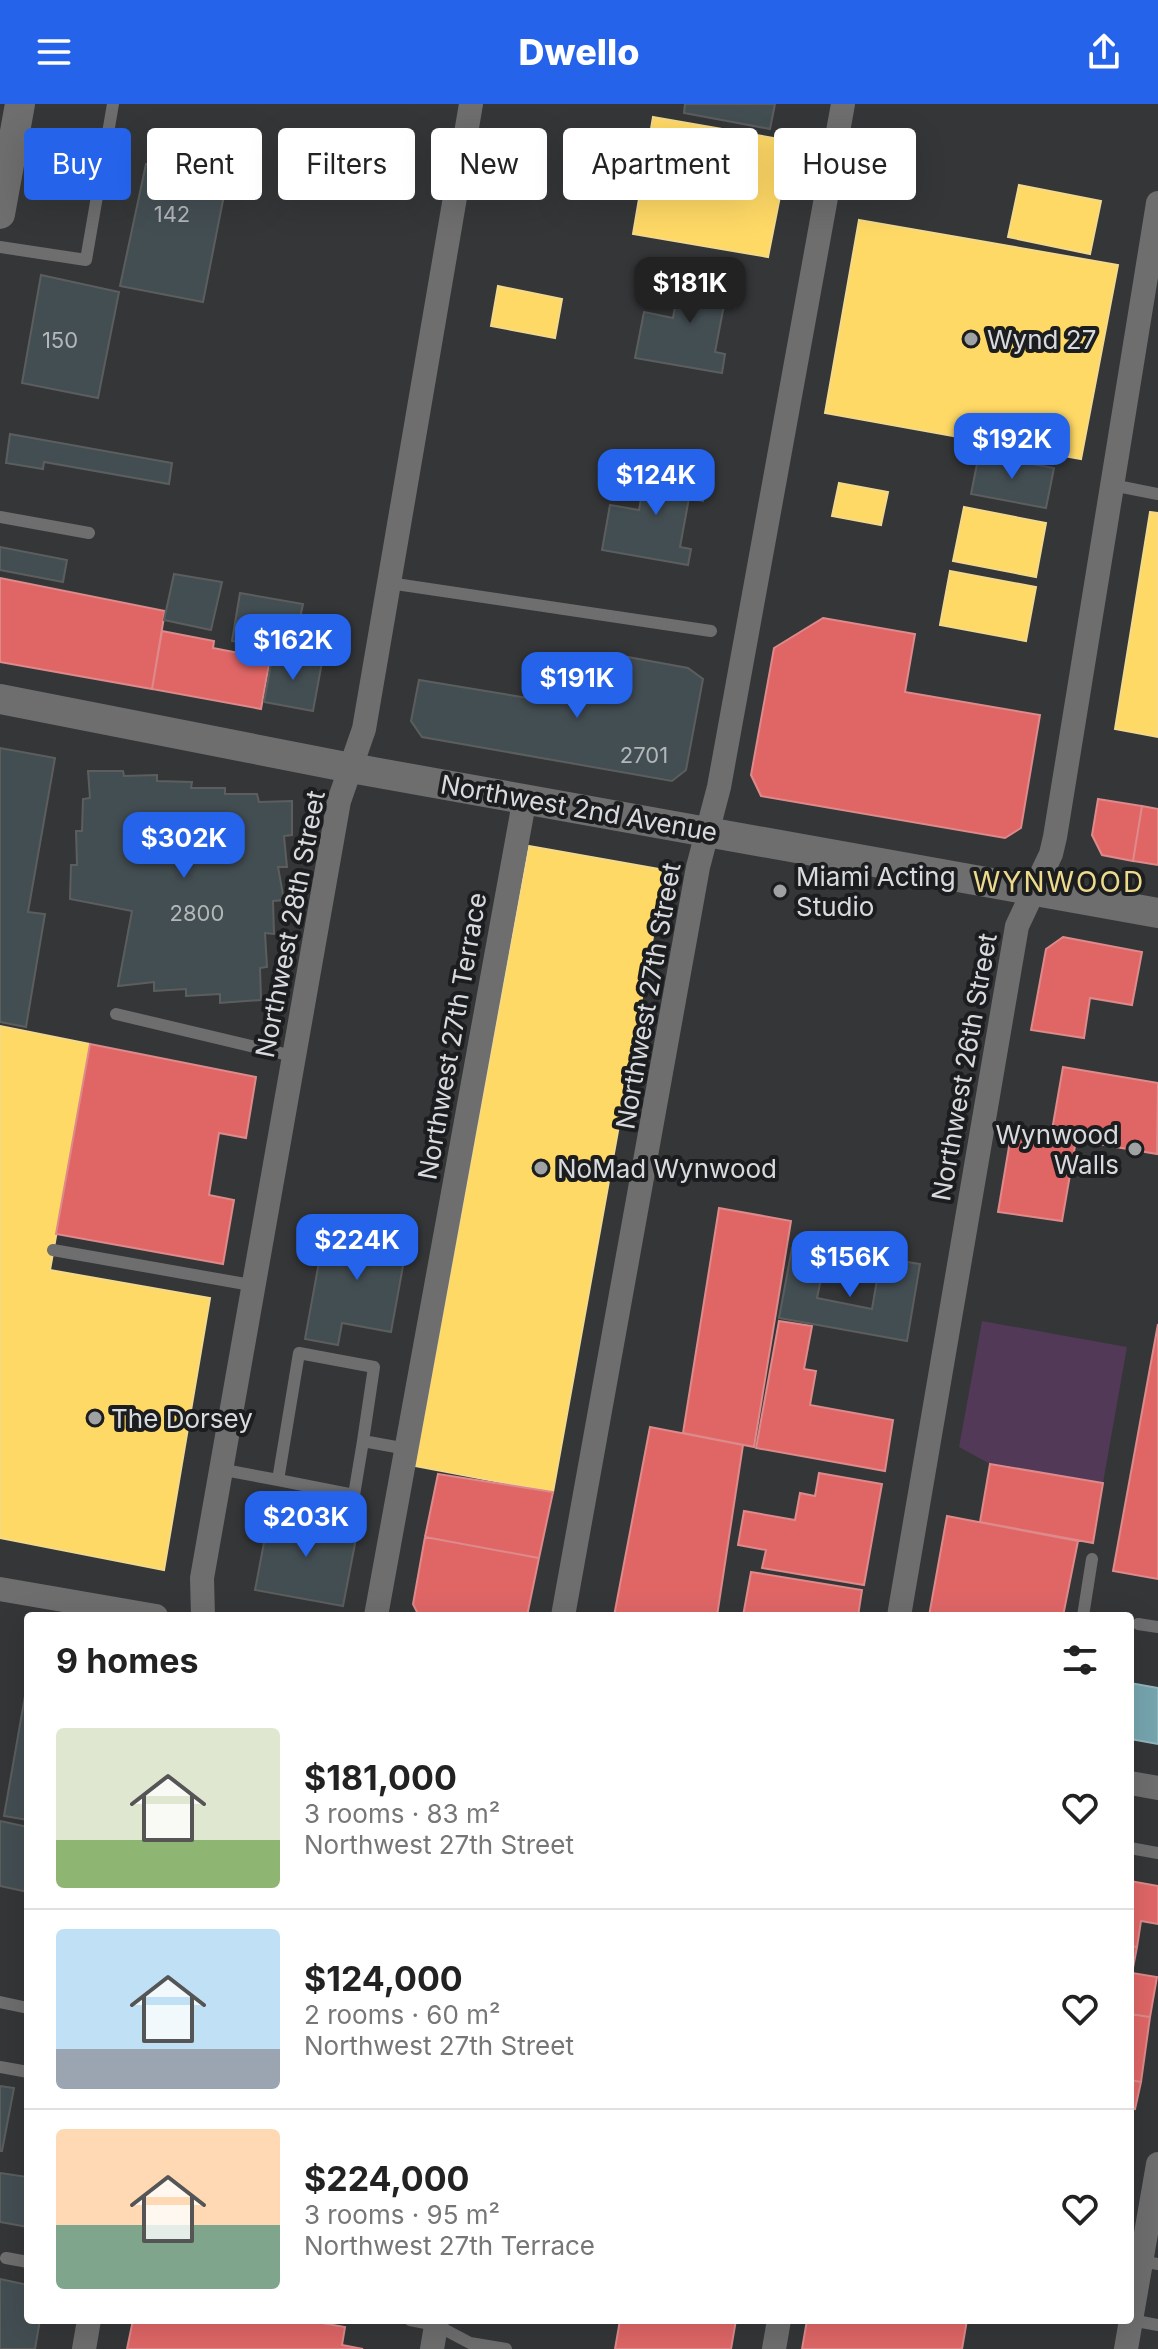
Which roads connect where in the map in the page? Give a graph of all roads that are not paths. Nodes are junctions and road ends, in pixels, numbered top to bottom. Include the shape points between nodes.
1 (20, 104) edge
2 (113, 104) edge
3 (471, 104) edge
4 (843, 104) edge
5 (1158, 203) edge
6 (0, 214) edge
7 (0, 247) edge
8 (1112, 485) junction
9 (1158, 494) edge
10 (0, 517) edge
11 (89, 533) dead end
12 (389, 583) junction
13 (711, 631) dead end
14 (0, 699) edge
15 (351, 768) junction
16 (525, 797) junction
17 (708, 830) junction
18 (1035, 891) junction
19 (1158, 913) edge
20 (116, 1014) dead end
21 (293, 1056) junction
22 (53, 1250) dead end
23 (251, 1285) junction
24 (363, 1441) junction
25 (407, 1449) junction
26 (219, 1469) junction
27 (278, 1480) junction
28 (1092, 1559) dead end
29 (0, 1589) edge
30 (133, 1612) edge
31 (203, 1612) edge
32 (377, 1612) edge
33 (564, 1612) edge
34 (900, 1612) edge
35 (1084, 1612) edge
36 (1138, 1624) dead end
37 (1158, 1627) edge
38 (1134, 1784) edge
39 (1158, 1788) edge
40 (1134, 1849) edge
41 (1158, 1853) edge
42 (0, 2002) edge
43 (24, 2007) edge
44 (0, 2067) edge
45 (24, 2071) edge
46 (1158, 2164) edge
47 (6, 2258) dead end
48 (24, 2261) edge
49 (1150, 2263) edge
50 (1134, 2311) edge
51 (1134, 2321) edge
52 (88, 2324) edge
53 (778, 2324) edge
54 (1130, 2324) edge
55 (1158, 2325) edge
56 (435, 2331) edge
57 (84, 2349) edge
58 (506, 2349) edge
59 (774, 2349) edge
60 (1126, 2349) edge

1 - 6 street
2 - 7 lane via 86,260
3 - 12 street, Northwest 28th Street
4 - 17 street, Northwest 27th Street
5 - 8 street, Northwest 26th Street
8 - 9 lane
8 - 18 street, Northwest 26th Street via 1055,837
10 - 11 lane
12 - 13 lane
12 - 15 street, Northwest 28th Street via 364,729
14 - 15 street, Northwest 2nd Avenue
15 - 16 street, Northwest 2nd Avenue
15 - 21 street, Northwest 28th Street via 339,801
16 - 17 street, Northwest 2nd Avenue
16 - 25 street, Northwest 27th Terrace
17 - 18 street, Northwest 2nd Avenue
17 - 33 street, Northwest 27th Street
18 - 19 street, Northwest 2nd Avenue
18 - 34 street, Northwest 26th Street via 1017,926
20 - 21 lane
21 - 23 street, Northwest 28th Street
22 - 23 lane
23 - 26 street, Northwest 28th Street
24 - 25 lane
24 - 27 lane via 354,1495
24 - 27 lane via 374,1367 299,1353
25 - 32 street, Northwest 27th Terrace
26 - 27 lane
26 - 31 street, Northwest 28th Street via 202,1578
28 - 35 lane
29 - 30 street
36 - 37 lane
38 - 39 street
40 - 41 lane
42 - 43 lane
44 - 45 lane
46 - 49 street
47 - 48 lane
49 - 50 street
51 - 55 lane
52 - 57 street
53 - 59 street
54 - 60 street
56 - 58 lane

